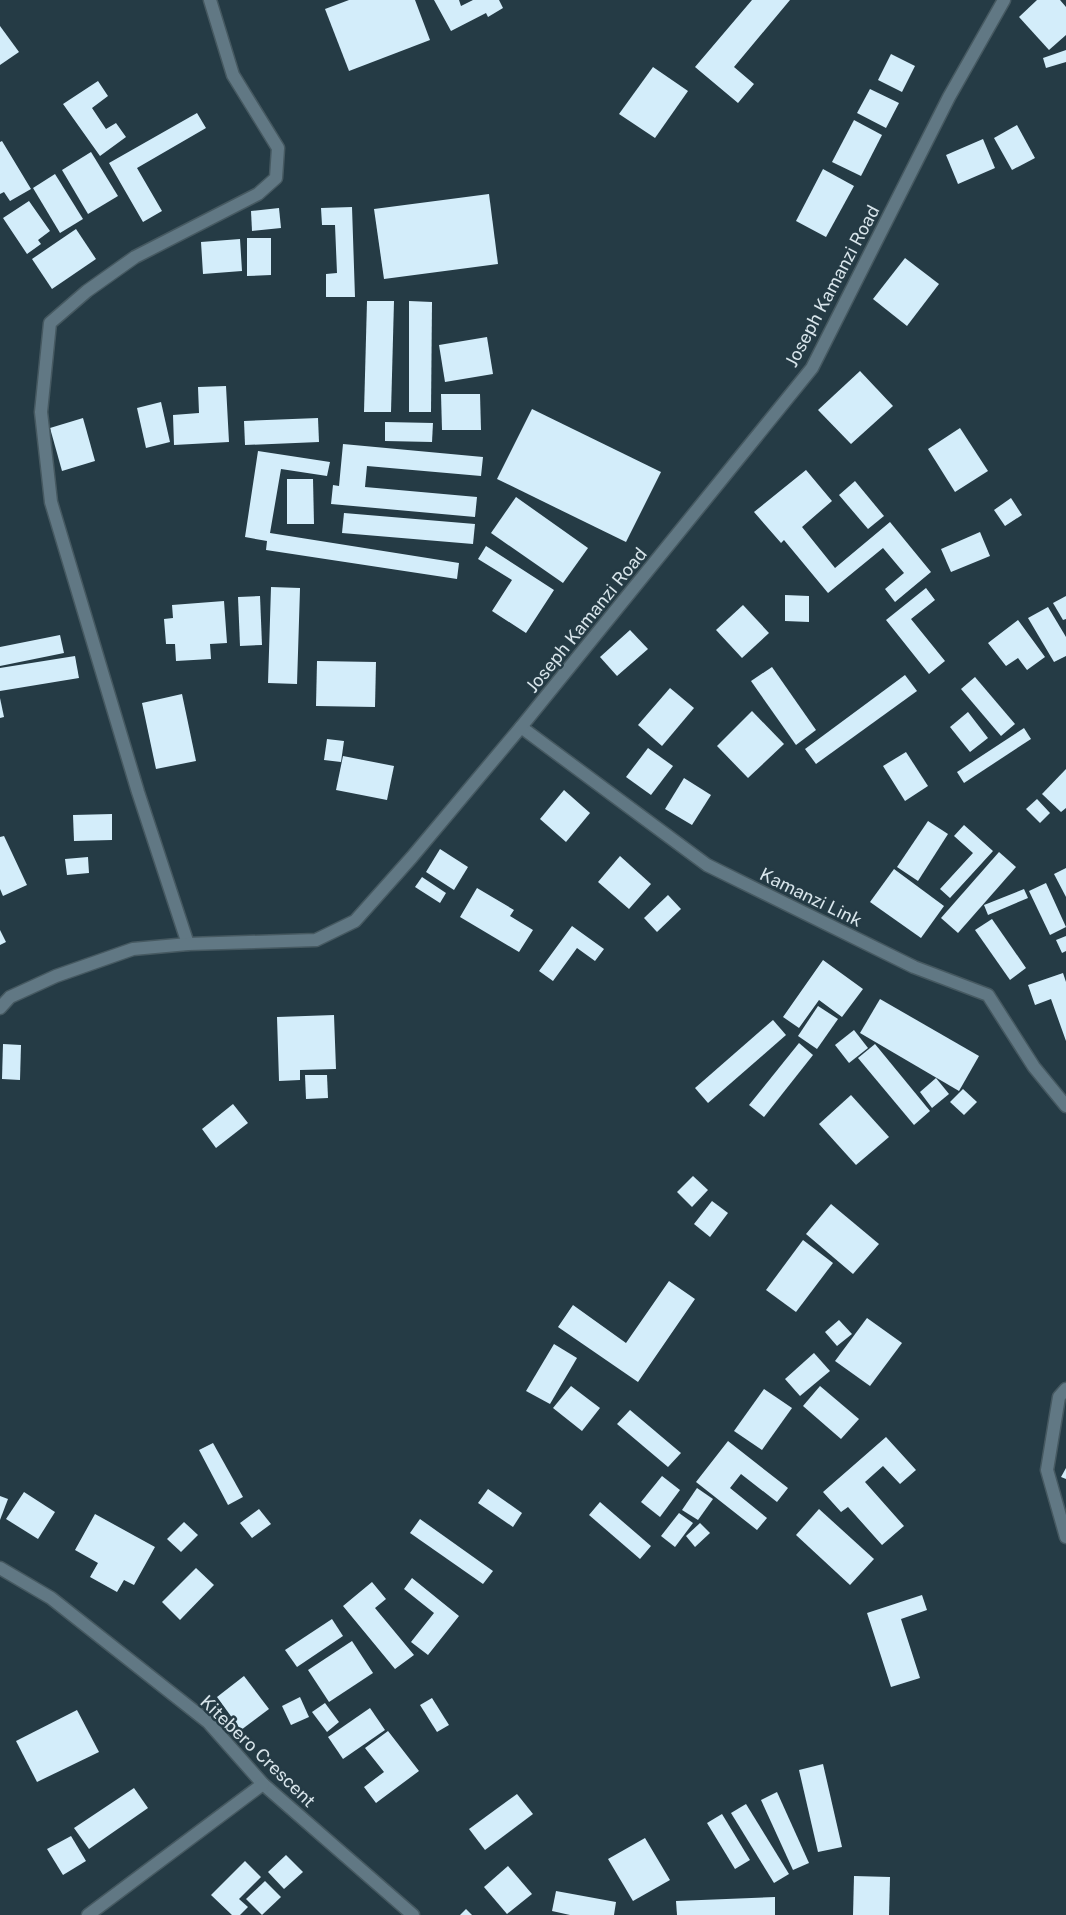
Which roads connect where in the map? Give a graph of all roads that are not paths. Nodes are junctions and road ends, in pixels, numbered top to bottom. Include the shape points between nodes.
1 (210, 0) edge
2 (1004, 0) edge
3 (521, 727) junction
4 (188, 944) junction
5 (0, 1008) edge
6 (1066, 1106) edge
7 (1066, 1390) edge
8 (1066, 1537) edge
9 (0, 1568) edge
10 (263, 1784) junction
11 (88, 1915) edge
12 (412, 1915) edge

1 - 4 street via 233,75 278,148 276,178 258,194 135,257 87,290 50,323 41,412 51,502
2 - 3 street, Joseph Kamanzi Road via 949,97 812,368
3 - 4 street, Joseph Kamanzi Road via 355,921 316,940
3 - 6 street, Kamanzi Link via 707,865 914,967 988,995 1034,1067
4 - 5 street, Joseph Kamanzi Road via 133,949 56,976 10,997
7 - 8 street via 1059,1398 1047,1470
9 - 10 street, Kitebero Crescent via 51,1598 208,1722
10 - 11 street
10 - 12 street, Kitebero Crescent

